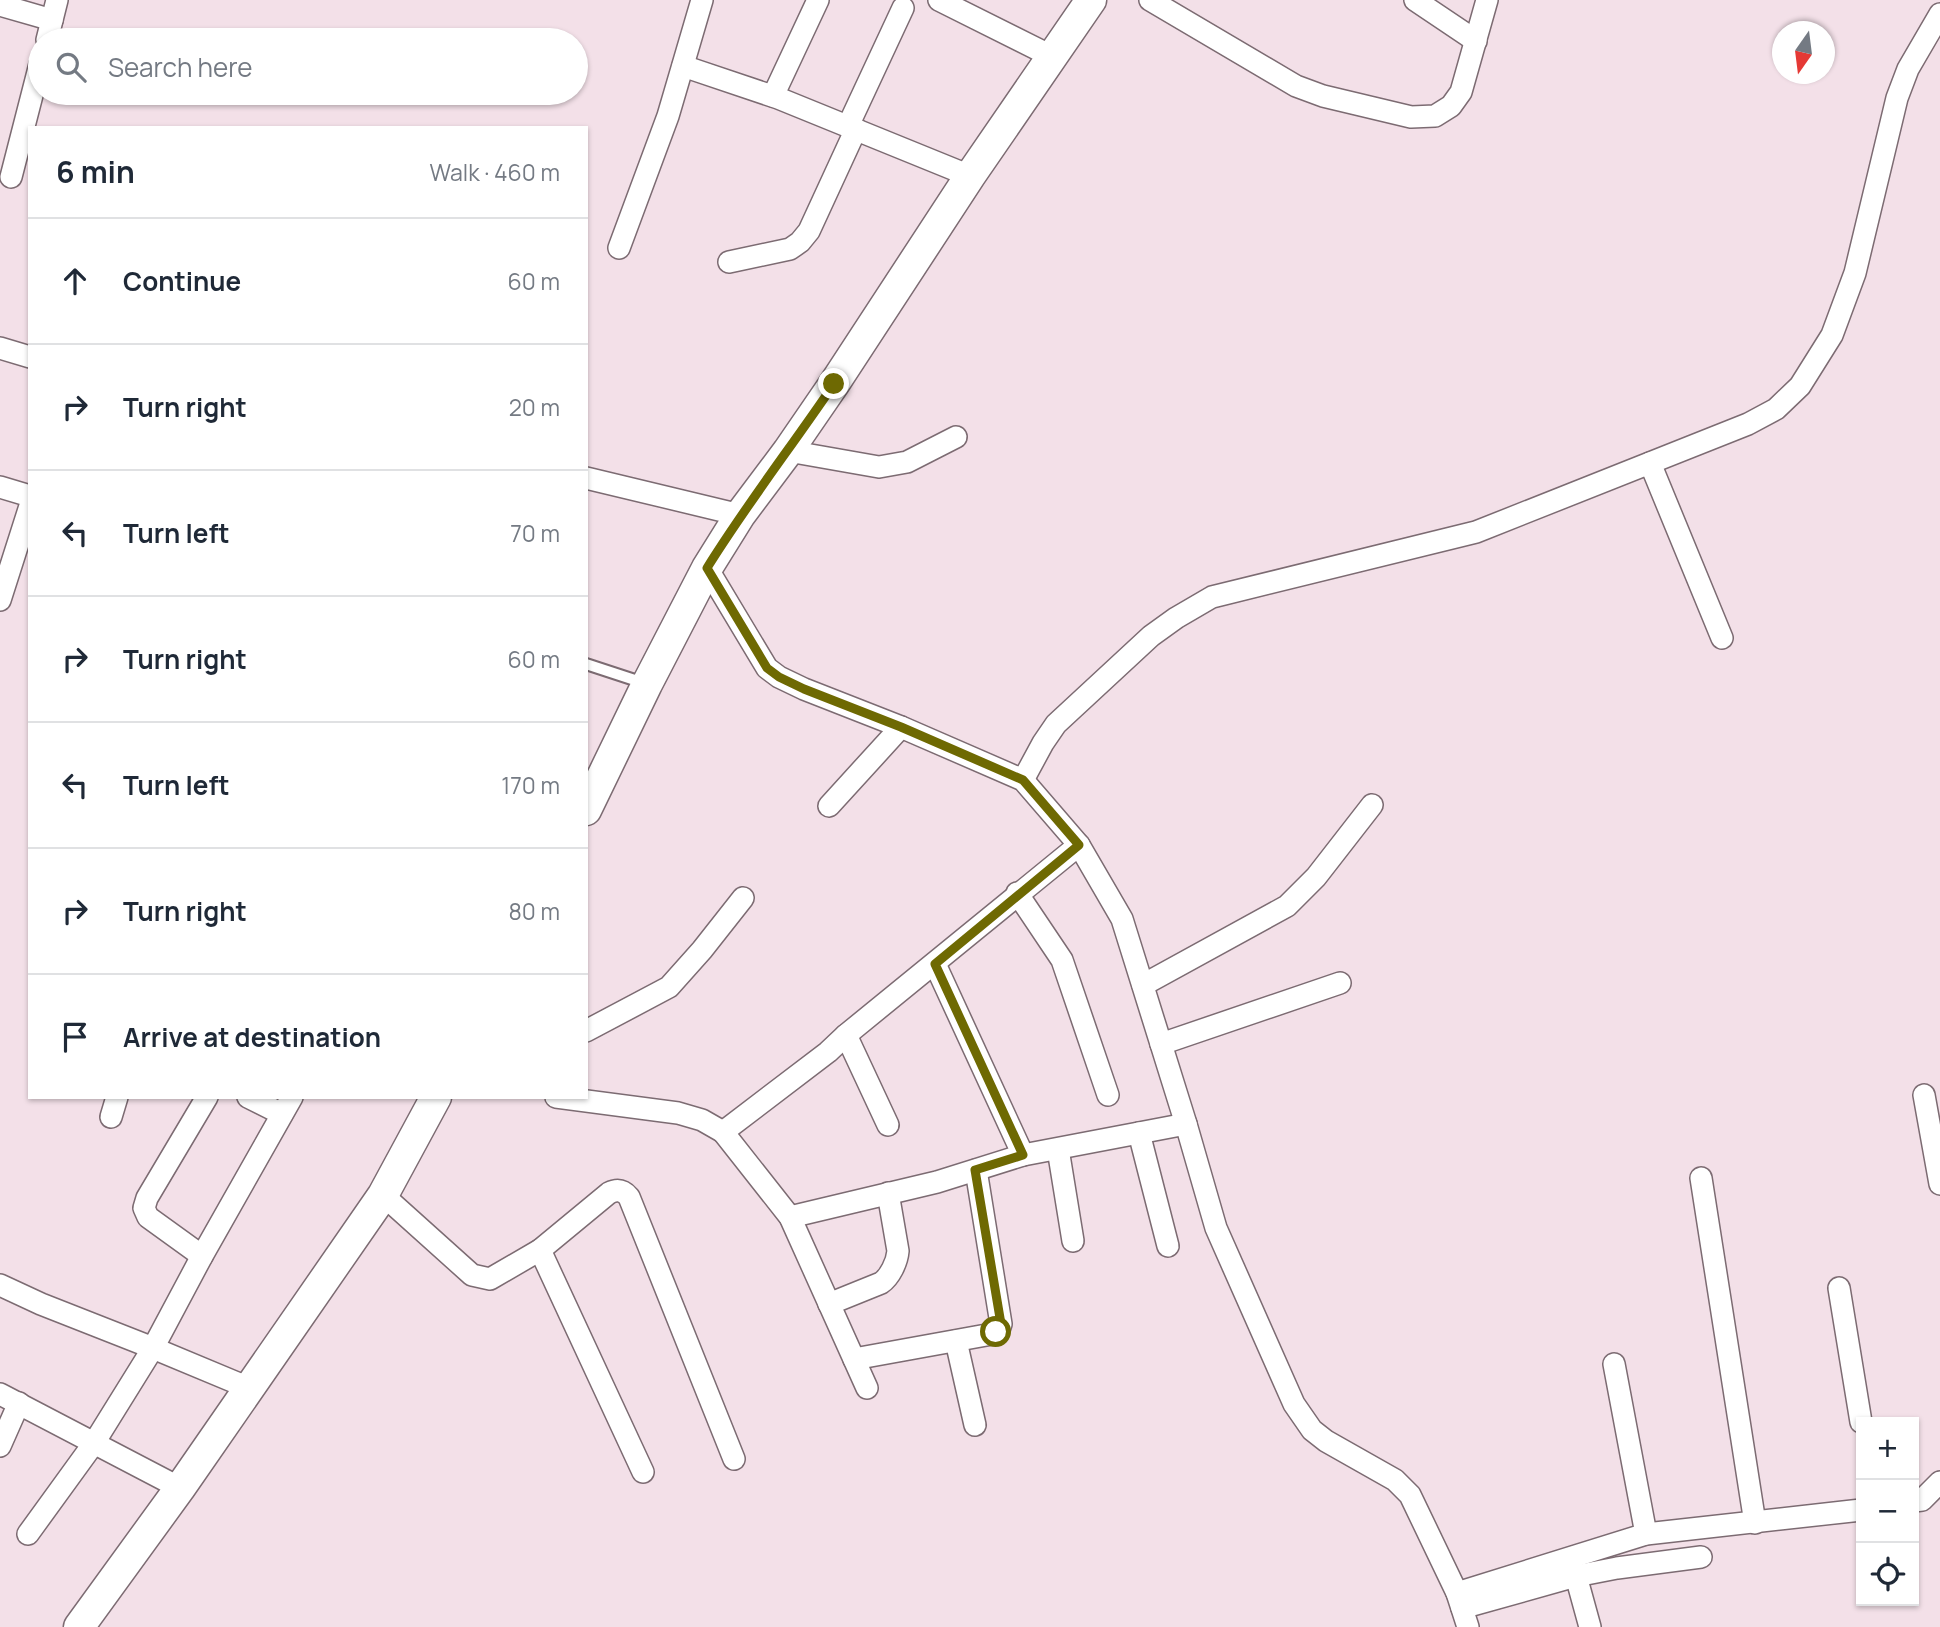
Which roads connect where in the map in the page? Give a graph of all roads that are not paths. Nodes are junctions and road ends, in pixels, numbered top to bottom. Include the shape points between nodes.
1 (702, 0) edge
2 (818, 0) edge
3 (939, 0) edge
4 (1091, 0) edge
5 (1150, 0) edge
6 (1415, 0) edge
7 (1487, 0) edge
8 (0, 5) edge
9 (903, 8) dead end
10 (1940, 14) edge
11 (52, 20) edge
12 (1476, 41) junction
13 (1053, 57) junction
14 (683, 66) junction
15 (773, 96) junction
16 (29, 105) edge
17 (852, 128) junction
18 (970, 176) junction
19 (11, 177) dead end
20 (619, 248) dead end
21 (729, 262) dead end
22 (0, 348) edge
23 (28, 356) edge
24 (956, 437) dead end
25 (788, 451) junction
26 (1650, 463) junction
27 (588, 478) edge
28 (0, 487) edge
29 (28, 495) edge
30 (28, 512) edge
31 (740, 515) junction
32 (707, 568) junction
33 (0, 600) edge
34 (1723, 638) dead end
35 (588, 665) edge
36 (647, 684) junction
37 (901, 727) junction
38 (1023, 780) junction
39 (1372, 805) dead end
40 (588, 806) edge
41 (829, 806) dead end
42 (1079, 845) junction
43 (1017, 893) junction
44 (743, 898) dead end
45 (935, 964) junction
46 (1340, 984) dead end
47 (1143, 985) junction
48 (588, 1030) edge
49 (846, 1035) junction
50 (1161, 1044) junction
51 (1108, 1095) dead end
52 (1924, 1095) dead end
53 (206, 1099) edge
54 (258, 1099) edge
55 (435, 1099) edge
56 (571, 1099) edge
57 (287, 1105) edge
58 (1186, 1124) junction
59 (888, 1125) dead end
60 (723, 1132) junction
61 (1139, 1133) junction
62 (1058, 1149) junction
63 (1023, 1155) junction
64 (975, 1170) junction
65 (1701, 1178) dead end
66 (1940, 1184) edge
67 (888, 1193) junction
68 (383, 1195) junction
69 (790, 1217) junction
70 (1073, 1241) dead end
71 (1168, 1246) dead end
72 (540, 1250) junction
73 (202, 1256) junction
74 (0, 1285) edge
75 (1839, 1288) dead end
76 (829, 1304) junction
77 (956, 1341) junction
78 (153, 1348) junction
79 (854, 1359) junction
80 (1614, 1364) dead end
81 (249, 1388) junction
82 (867, 1388) dead end
83 (9, 1399) edge
84 (1860, 1417) edge
85 (975, 1424) dead end
86 (94, 1443) junction
87 (0, 1446) edge
88 (734, 1459) dead end
89 (643, 1472) dead end
90 (1940, 1482) edge
91 (180, 1488) junction
92 (1919, 1500) edge
93 (1856, 1511) edge
94 (1755, 1523) junction
95 (28, 1534) dead end
96 (1646, 1534) junction
97 (1701, 1557) dead end
98 (1576, 1576) junction
99 (1462, 1609) edge
100 (79, 1627) edge
101 (1590, 1627) edge

1 - 14 street
2 - 15 street
3 - 13 street
4 - 13 main road
5 - 12 street via 1296,86 1411,117 1435,116 1451,106 1461,92
6 - 12 street
7 - 12 street
8 - 11 street
9 - 17 street
10 - 26 street via 1897,98 1854,273 1832,335 1800,386 1776,409 1748,424
13 - 18 main road
14 - 15 street
14 - 20 street
15 - 17 street
16 - 19 street
17 - 18 street
17 - 21 street via 809,231 800,242 790,249
18 - 25 main road
22 - 23 street
24 - 25 street via 907,462 879,467
25 - 31 main road
26 - 34 street
26 - 38 street via 1476,532 1212,597 1151,636 1056,724
27 - 31 street
28 - 29 street
30 - 33 street
31 - 32 main road
32 - 36 main road
32 - 37 street via 767,668 804,689
35 - 36 lane
36 - 40 main road
37 - 38 street
37 - 41 street
38 - 42 street
39 - 47 street via 1316,877 1287,906
42 - 43 street
42 - 47 street via 1122,919
43 - 45 street
43 - 51 street via 1062,960
44 - 48 street via 669,987
45 - 49 street
45 - 63 street
46 - 50 street
47 - 50 street
49 - 59 street
49 - 60 street
50 - 58 street
52 - 66 street
53 - 73 street via 144,1208 148,1217
54 - 57 street
55 - 68 main road
56 - 60 street via 678,1113
57 - 73 street
58 - 61 street
58 - 99 street via 1216,1228 1294,1404 1326,1441 1403,1486
60 - 69 street
61 - 62 street
61 - 71 street
62 - 63 street
62 - 70 street
63 - 64 street
64 - 67 street
64 - 77 street via 1001,1324 992,1334
65 - 94 street
67 - 69 street
67 - 76 street via 898,1257 888,1277
68 - 72 street via 472,1275 483,1279 495,1277
68 - 81 main road
69 - 76 street
72 - 88 street via 608,1192 629,1197
72 - 89 street
73 - 78 street
74 - 78 street
75 - 84 street
76 - 79 street
77 - 79 street
77 - 85 street
78 - 81 street
78 - 86 street
79 - 82 street
80 - 96 street
81 - 91 main road
83 - 86 street
83 - 87 street
86 - 91 street
86 - 95 street
90 - 92 street
91 - 100 main road
93 - 94 street
94 - 96 street
96 - 99 street
97 - 98 street
98 - 99 street
98 - 101 street

